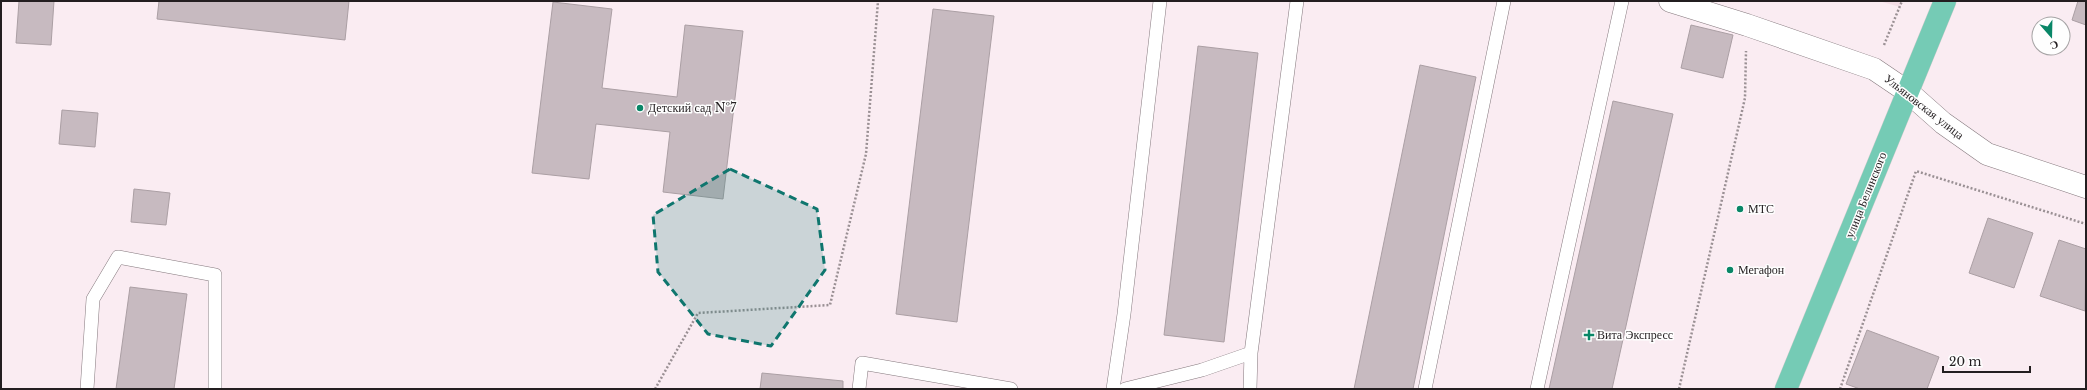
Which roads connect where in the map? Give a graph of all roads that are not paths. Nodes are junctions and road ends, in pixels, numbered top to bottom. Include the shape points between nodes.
1 (1160, 1) edge
2 (1297, 1) edge
3 (1504, 1) edge
4 (1622, 1) edge
5 (1670, 1) edge
6 (1945, 1) edge
7 (1908, 92) junction
8 (2086, 187) edge
9 (1251, 353) junction
10 (87, 389) edge
11 (215, 389) edge
12 (859, 389) edge
13 (1010, 389) edge
14 (1113, 389) edge
15 (1125, 389) edge
16 (1250, 389) edge
17 (1425, 389) edge
18 (1537, 389) edge
19 (1786, 389) edge

1 - 14 lane
2 - 9 lane
3 - 17 lane
4 - 18 lane
5 - 7 street, Ульяновская улица via 1747,24 1874,69
6 - 7 main road, улица Белинского
7 - 8 street, Ульяновская улица via 1943,123 1987,154
7 - 19 main road, улица Белинского
9 - 15 lane via 1202,370
9 - 16 lane
10 - 11 lane via 93,299 118,257 215,275
12 - 13 lane via 862,363

